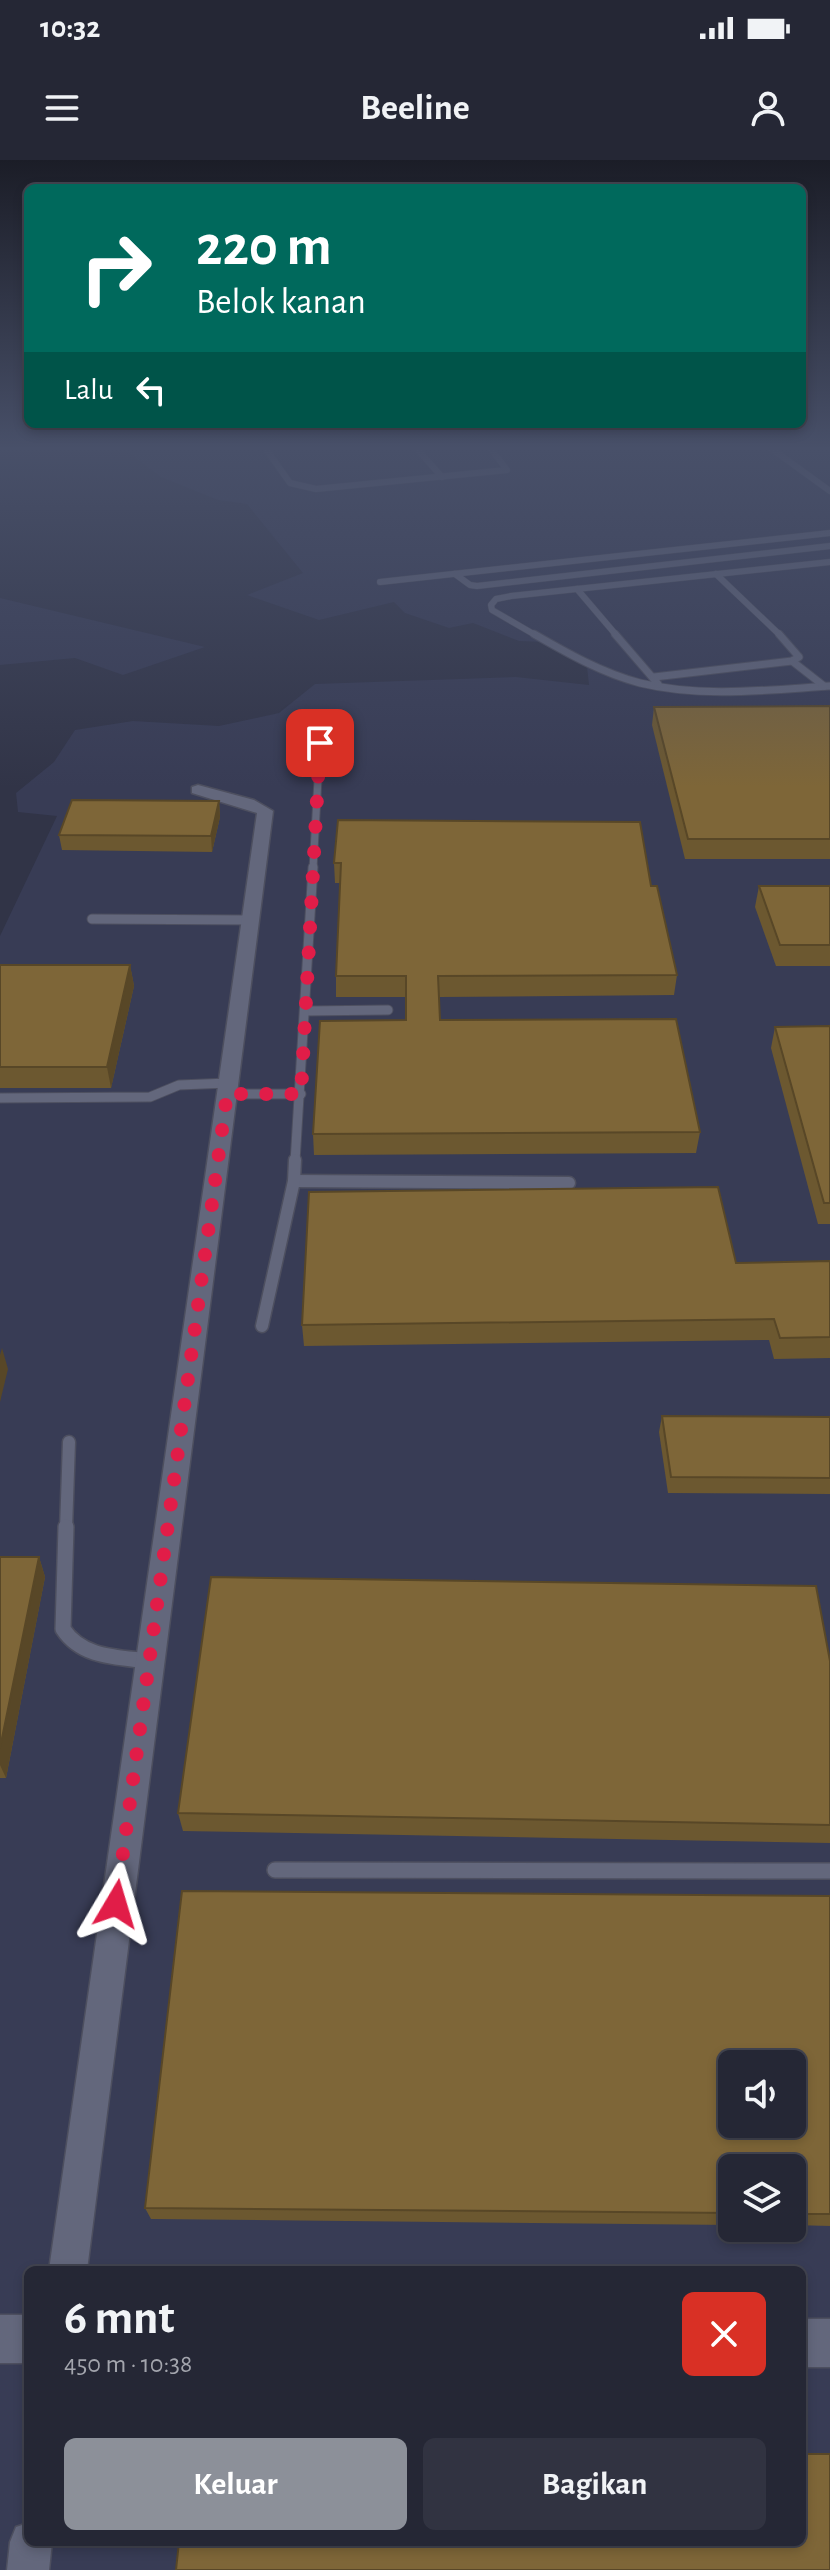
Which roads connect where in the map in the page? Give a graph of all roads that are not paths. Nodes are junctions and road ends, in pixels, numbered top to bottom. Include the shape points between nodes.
1 (570, 561) edge
2 (695, 561) edge
3 (826, 563) edge
4 (830, 569) edge
5 (455, 574) junction
6 (716, 574) junction
7 (380, 582) dead end
8 (577, 589) junction
9 (792, 661) junction
10 (654, 677) junction
11 (660, 686) junction
12 (827, 686) edge
13 (320, 743) dead end
14 (198, 790) dead end
15 (92, 919) dead end
16 (251, 920) junction
17 (388, 1010) dead end
18 (305, 1011) junction
19 (228, 1088) junction
20 (301, 1094) junction
21 (0, 1098) edge
22 (294, 1181) junction
23 (569, 1183) dead end
24 (262, 1326) dead end
25 (69, 1442) dead end
26 (149, 1661) junction
27 (275, 1870) dead end
28 (830, 1871) edge
29 (69, 2266) edge
30 (0, 2339) edge
31 (24, 2339) edge
32 (806, 2343) edge
33 (830, 2343) edge
34 (31, 2546) edge
35 (28, 2570) edge

1 - 5 lane
2 - 5 lane via 477,586
3 - 4 lane
3 - 6 lane
5 - 7 lane
6 - 8 lane
6 - 9 lane via 796,650 799,657
8 - 10 lane
8 - 11 lane via 496,599 492,610 581,658 630,680
9 - 10 lane
9 - 12 lane
10 - 11 lane
11 - 12 lane
13 - 18 lane
14 - 16 street via 265,811
15 - 16 lane
16 - 19 street
17 - 18 lane
18 - 20 lane
19 - 20 lane
19 - 21 lane via 179,1085 150,1097
19 - 26 street
20 - 22 lane
22 - 23 lane
22 - 24 lane
25 - 26 lane via 63,1629 69,1642 86,1651
26 - 29 street
27 - 28 lane
30 - 31 street
32 - 33 street
34 - 35 street

